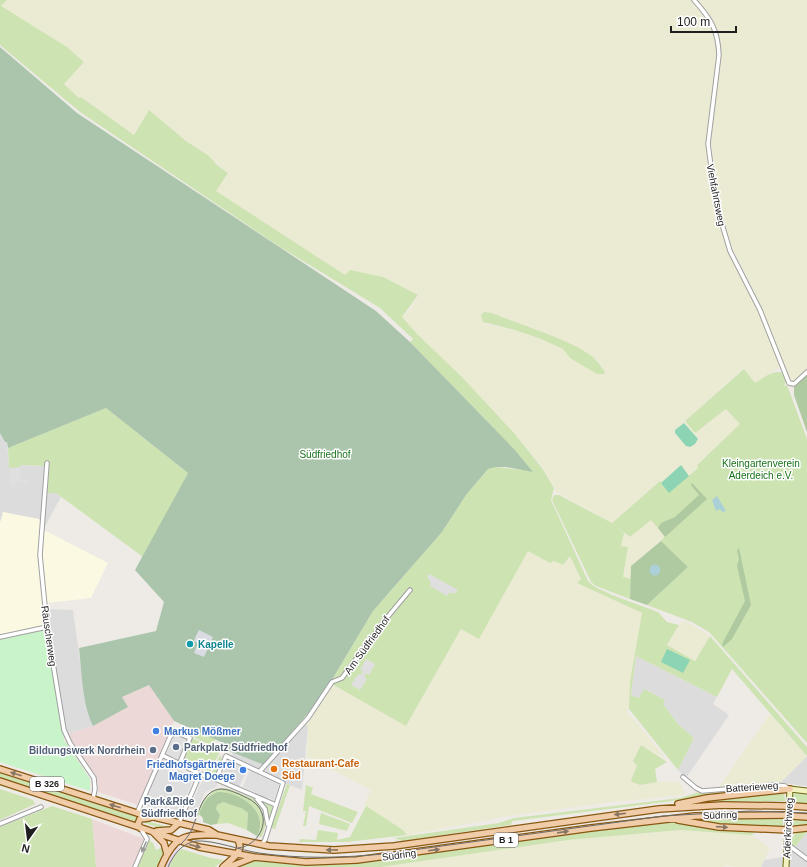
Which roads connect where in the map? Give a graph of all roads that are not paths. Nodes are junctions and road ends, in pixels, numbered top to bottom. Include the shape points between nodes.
1 (694, 0) edge
2 (807, 372) edge
3 (47, 463) dead end
4 (410, 590) dead end
5 (47, 628) junction
6 (0, 637) edge
7 (162, 755) junction
8 (178, 765) junction
9 (0, 769) edge
10 (260, 772) junction
11 (200, 774) junction
12 (683, 777) dead end
13 (216, 779) junction
14 (0, 782) edge
15 (790, 789) junction
16 (807, 791) edge
17 (255, 796) junction
18 (93, 799) junction
19 (276, 806) junction
20 (40, 807) dead end
21 (807, 807) edge
22 (659, 809) junction
23 (137, 813) junction
24 (807, 817) edge
25 (156, 818) junction
26 (669, 819) junction
27 (120, 821) joint
28 (179, 823) junction
29 (0, 824) edge
30 (268, 826) junction
31 (140, 828) junction
32 (807, 828) edge
33 (788, 830) junction
34 (153, 831) junction
35 (217, 835) junction
36 (178, 840) junction
37 (238, 840) junction
38 (787, 844) junction
39 (262, 845) junction
40 (167, 854) junction
41 (236, 855) junction
42 (254, 857) junction
43 (807, 859) edge
44 (135, 867) edge
45 (161, 867) edge
46 (223, 867) edge
47 (229, 867) edge
48 (786, 867) edge

1 - 2 street, Viehfahrtsweg via 712,23 718,42 719,55 708,144 710,170 721,226 790,384 795,383
3 - 5 street, Räuscherweg via 40,555
4 - 10 street, Am Südfriedhof via 342,678 330,685 308,718
5 - 6 street
5 - 18 street, Räuscherweg via 64,730 94,778
7 - 8 street
7 - 8 street via 173,733 190,738
7 - 23 street
8 - 11 street
18 -> 9 main road, Südring / B 326
10 - 13 street via 226,756
10 - 19 street via 284,783
11 - 13 street
11 - 28 street
12 - 15 street, Batterieweg via 696,788 706,790 780,785
13 - 17 street
14 - 27 main road, Südring / B 326
15 - 16 street, Batterieweg
15 - 22 main road via 707,798
15 - 33 street, Aderkirchweg
17 - 19 street
17 - 30 street via 265,809
23 -> 18 main road, Südring / B 326
19 - 30 street
20 - 29 street
21 - 22 main road, Südring / B 1, bridge via 723,805
22 -> 39 main road, Südring / B 1 via 394,846 322,850
23 - 25 main road, Südring / B 326
24 - 26 main road, Südring / B 1, bridge via 724,815
25 - 28 main road, Südring / B 326
25 - 31 main road via 140,820
26 -> 33 main road via 719,827
42 -> 26 main road, Südring / B 1 via 306,862 357,860
27 - 31 main road, Südring / B 1
28 - 34 main road via 171,830
28 - 35 main road, Südring / B 326 via 210,830
30 - 39 street
31 - 34 main road, Südring / B 1
31 -> 44 street via 147,839
32 - 33 main road
33 - 38 street, Aderkirchweg
34 - 36 main road, Südring / B 1
34 - 40 main road via 164,843
35 - 36 main road, B 1 via 189,835
35 - 37 main road, Südring / B 1
36 - 40 main road
36 -> 41 main road, Südring / B 1
37 - 39 main road, Südring / B 1
37 - 41 main road via 240,848
38 - 43 street
38 - 48 street, Aderkirchweg
40 - 45 main road
41 - 42 main road, Südring / B 1
41 - 46 main road
42 - 47 main road, B 1

